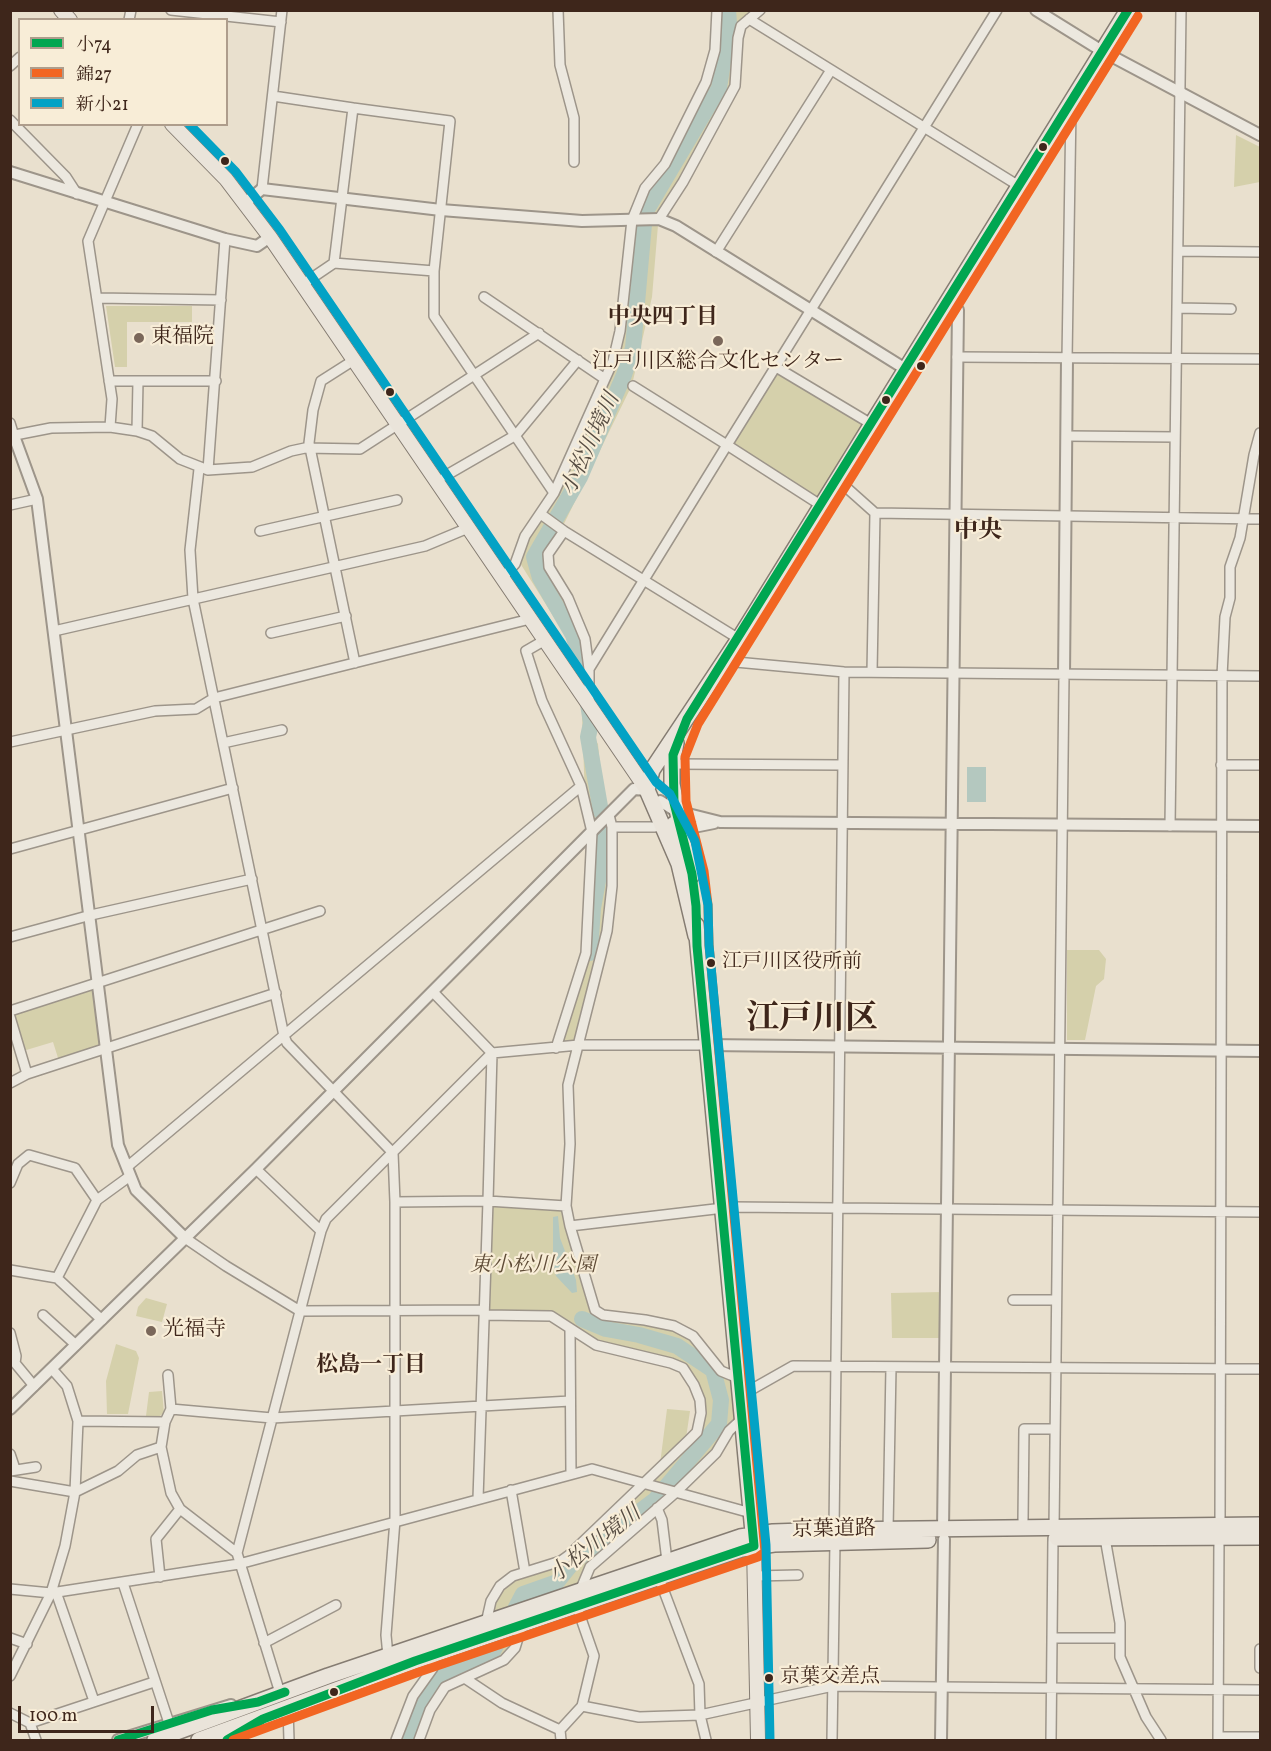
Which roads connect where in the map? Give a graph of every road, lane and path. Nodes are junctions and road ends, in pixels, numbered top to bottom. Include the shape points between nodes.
1 (171, 10) edge
2 (282, 10) edge
3 (558, 10) edge
4 (717, 10) edge
5 (760, 10) edge
6 (997, 10) edge
7 (1035, 10) edge
8 (1128, 10) edge
9 (1181, 10) edge
10 (749, 19) junction
11 (281, 22) junction
12 (1102, 51) junction
13 (831, 70) junction
14 (1179, 94) junction
15 (273, 96) junction
16 (1071, 102) junction
17 (353, 108) junction
18 (10, 120) edge
19 (137, 126) edge
20 (174, 126) edge
21 (923, 127) junction
22 (1260, 135) edge
23 (574, 162) dead end
24 (10, 172) edge
25 (1019, 186) junction
26 (262, 189) junction
27 (77, 194) junction
28 (341, 198) junction
29 (103, 201) junction
30 (246, 203) junction
31 (441, 210) junction
32 (656, 219) junction
33 (636, 220) junction
34 (270, 237) junction
35 (225, 239) junction
36 (1178, 251) junction
37 (716, 252) junction
38 (1260, 252) edge
39 (334, 262) junction
40 (434, 271) junction
41 (303, 284) junction
42 (484, 297) dead end
43 (97, 298) junction
44 (221, 300) junction
45 (949, 302) junction
46 (1177, 308) junction
47 (1231, 309) dead end
48 (811, 310) junction
49 (539, 333) junction
50 (957, 357) junction
51 (1067, 358) junction
52 (1175, 359) junction
53 (354, 360) junction
54 (578, 360) junction
55 (1260, 360) edge
56 (776, 367) junction
57 (907, 370) junction
58 (474, 375) junction
59 (605, 379) junction
60 (109, 381) junction
61 (138, 381) junction
62 (216, 381) junction
63 (633, 386) dead end
64 (10, 423) edge
65 (398, 425) junction
66 (873, 425) junction
67 (110, 427) junction
68 (137, 431) junction
69 (1260, 433) edge
70 (516, 435) junction
71 (1067, 436) junction
72 (12, 437) edge
73 (1175, 437) junction
74 (727, 445) junction
75 (309, 449) junction
76 (204, 469) junction
77 (445, 476) dead end
78 (838, 480) junction
79 (554, 493) junction
80 (38, 499) junction
81 (397, 500) dead end
82 (10, 505) edge
83 (822, 506) junction
84 (875, 513) junction
85 (956, 514) junction
86 (325, 516) junction
87 (544, 516) junction
88 (1066, 516) junction
89 (1174, 517) junction
90 (1242, 519) junction
91 (1260, 519) edge
92 (468, 528) junction
93 (562, 530) junction
94 (260, 531) dead end
95 (336, 567) junction
96 (502, 578) junction
97 (643, 580) junction
98 (193, 598) junction
99 (346, 616) junction
100 (530, 619) junction
101 (54, 631) junction
102 (271, 633) dead end
103 (739, 639) junction
104 (545, 640) junction
105 (725, 661) junction
106 (355, 663) junction
107 (589, 669) junction
108 (844, 672) junction
109 (872, 672) junction
110 (953, 672) junction
111 (1064, 675) junction
112 (1172, 676) junction
113 (1222, 676) junction
114 (1260, 676) edge
115 (214, 698) junction
116 (589, 704) junction
117 (687, 719) junction
118 (68, 730) junction
119 (282, 730) dead end
120 (10, 742) edge
121 (223, 743) junction
122 (672, 764) junction
123 (843, 765) junction
124 (1221, 765) junction
125 (1260, 765) edge
126 (581, 786) junction
127 (233, 788) junction
128 (647, 790) junction
129 (660, 801) junction
130 (676, 811) junction
131 (609, 815) junction
132 (662, 822) junction
133 (720, 822) junction
134 (842, 823) junction
135 (952, 824) junction
136 (1061, 825) junction
137 (1170, 826) junction
138 (1221, 826) junction
139 (1260, 826) edge
140 (612, 827) junction
141 (80, 830) junction
142 (592, 832) junction
143 (684, 846) junction
144 (10, 849) edge
145 (252, 879) junction
146 (320, 911) dead end
147 (91, 915) junction
148 (263, 929) junction
149 (696, 936) junction
150 (10, 937) edge
151 (98, 983) junction
152 (433, 992) junction
153 (276, 993) junction
154 (10, 1011) edge
155 (10, 1017) edge
156 (284, 1036) junction
157 (579, 1045) junction
158 (706, 1045) junction
159 (556, 1048) junction
160 (839, 1048) junction
161 (107, 1049) junction
162 (949, 1049) junction
163 (1060, 1050) junction
164 (1220, 1051) junction
165 (1260, 1051) edge
166 (492, 1053) junction
167 (27, 1074) junction
168 (10, 1083) edge
169 (333, 1091) junction
170 (393, 1153) junction
171 (256, 1169) junction
172 (128, 1171) junction
173 (10, 1183) edge
174 (97, 1200) junction
175 (488, 1201) junction
176 (395, 1202) junction
177 (566, 1206) junction
178 (721, 1208) junction
179 (839, 1209) junction
180 (948, 1211) junction
181 (1058, 1212) junction
182 (1220, 1212) junction
183 (1260, 1212) edge
184 (570, 1226) junction
185 (321, 1231) junction
186 (185, 1238) junction
187 (10, 1270) edge
188 (57, 1278) junction
189 (1013, 1300) dead end
190 (1056, 1300) junction
191 (300, 1311) junction
192 (395, 1311) junction
193 (484, 1313) junction
194 (43, 1315) dead end
195 (102, 1320) junction
196 (570, 1330) junction
197 (10, 1333) edge
198 (76, 1345) junction
199 (837, 1366) junction
200 (891, 1367) junction
201 (946, 1367) junction
202 (52, 1369) junction
203 (1055, 1369) junction
204 (1220, 1369) junction
205 (1260, 1369) edge
206 (168, 1375) dead end
207 (738, 1378) junction
208 (34, 1386) junction
209 (740, 1396) junction
210 (570, 1401) junction
211 (481, 1407) junction
212 (10, 1409) edge
213 (171, 1409) junction
214 (394, 1411) junction
215 (272, 1418) junction
216 (742, 1419) junction
217 (78, 1421) junction
218 (165, 1422) junction
219 (1055, 1429) junction
220 (161, 1447) junction
221 (10, 1454) edge
222 (36, 1467) dead end
223 (13, 1470) edge
224 (571, 1474) junction
225 (10, 1481) edge
226 (650, 1484) junction
227 (511, 1490) junction
228 (75, 1492) junction
229 (673, 1492) junction
230 (478, 1499) junction
231 (657, 1508) junction
232 (180, 1509) junction
233 (751, 1513) junction
234 (1023, 1520) dead end
235 (395, 1521) junction
236 (1260, 1525) edge
237 (888, 1530) junction
238 (1220, 1531) junction
239 (1053, 1533) junction
240 (944, 1534) junction
241 (834, 1535) junction
242 (1260, 1537) edge
243 (1105, 1538) junction
244 (754, 1541) junction
245 (237, 1553) junction
246 (667, 1561) junction
247 (239, 1564) junction
248 (525, 1572) junction
249 (798, 1575) dead end
250 (755, 1576) junction
251 (160, 1577) junction
252 (659, 1578) junction
253 (123, 1583) junction
254 (10, 1589) edge
255 (580, 1591) junction
256 (54, 1593) junction
257 (336, 1605) dead end
258 (577, 1607) junction
259 (521, 1621) junction
260 (486, 1627) junction
261 (10, 1638) edge
262 (1052, 1638) junction
263 (1120, 1638) junction
264 (264, 1642) junction
265 (27, 1644) junction
266 (1260, 1649) edge
267 (431, 1655) junction
268 (388, 1656) junction
269 (1260, 1668) edge
270 (10, 1676) edge
271 (466, 1679) junction
272 (154, 1682) junction
273 (833, 1686) junction
274 (942, 1688) junction
275 (1052, 1690) junction
276 (1135, 1690) junction
277 (1218, 1690) junction
278 (1260, 1690) edge
279 (280, 1693) junction
280 (94, 1701) junction
281 (258, 1702) junction
282 (757, 1704) junction
283 (582, 1706) junction
284 (288, 1709) junction
285 (10, 1713) edge
286 (700, 1715) junction
287 (263, 1719) junction
288 (30, 1723) junction
289 (169, 1724) junction
290 (560, 1730) junction
291 (1260, 1737) edge
292 (1218, 1739) edge
293 (36, 1740) edge
294 (118, 1740) edge
295 (155, 1740) edge
296 (199, 1740) edge
297 (226, 1740) edge
298 (289, 1740) edge
299 (396, 1740) edge
300 (419, 1740) edge
301 (561, 1740) edge
302 (706, 1740) edge
303 (758, 1740) edge
304 (832, 1740) edge
305 (941, 1740) edge
306 (1051, 1740) edge
307 (1161, 1740) edge

1 - 11 street
2 - 11 street
3 - 23 street via 560,64 574,118
4 - 33 street via 715,50 706,82 665,164 647,185
5 - 10 street
6 - 21 street
7 - 12 street
8 - 12 highway
9 - 14 street
10 - 13 street
10 - 32 street via 741,26 738,38 735,86 683,182
11 - 15 street
12 - 14 street
12 - 16 highway
13 - 21 street
13 - 37 street
14 - 22 street
14 - 36 street
15 - 17 street
15 - 26 street
16 - 25 highway
16 - 51 street
17 - 28 street
17 - 31 street via 450,121
18 - 27 street via 66,177
19 - 29 street
20 - 30 main road
21 - 25 street
21 - 48 street
24 - 27 street
25 - 45 highway
26 - 28 street
26 - 30 street
27 - 29 street
28 - 31 street
28 - 39 street
29 - 35 street
29 - 43 street via 88,240
30 - 34 main road
31 - 33 street via 582,221
31 - 40 street
32 - 33 street
32 - 37 street
33 - 59 street via 620,331
34 - 35 street via 257,246
34 - 41 main road
35 - 44 street
36 - 38 street
36 - 46 street
37 - 48 street
39 - 40 street
39 - 41 street
40 - 58 street via 434,316
41 - 53 main road
42 - 49 street
43 - 44 street
43 - 60 street
44 - 62 street
45 - 50 street via 958,310
45 - 57 highway
46 - 47 street
46 - 52 street
48 - 56 street
48 - 57 street
49 - 54 street
49 - 58 street
50 - 51 street
50 - 85 street
51 - 52 street
51 - 71 street
52 - 55 street
52 - 73 street
53 - 65 main road
53 - 75 street via 321,381
54 - 59 street
54 - 70 street
56 - 66 street
56 - 74 street
57 - 66 highway
58 - 65 street
58 - 70 street
59 - 79 street
60 - 61 street
60 - 67 street
61 - 62 street
61 - 68 street
62 - 76 street
63 - 74 street
64 - 72 street
65 - 75 street via 360,449
65 - 92 main road
66 - 78 highway
67 - 68 street
67 - 72 street via 51,428
68 - 76 street via 152,436 175,456
69 - 90 street
70 - 77 street
70 - 79 street
71 - 73 street
71 - 88 street
72 - 80 street
73 - 89 street
74 - 83 street
74 - 97 street
75 - 76 street via 291,451 252,467
75 - 86 street
76 - 98 street via 190,550
78 - 83 highway
78 - 84 street
79 - 87 street
80 - 82 street
80 - 101 street
81 - 86 street
83 - 103 highway
84 - 85 street
84 - 109 street
85 - 88 street
85 - 110 street
86 - 94 street
86 - 95 street
87 - 93 street
87 - 96 street via 525,536 515,564
88 - 89 street
88 - 111 street
89 - 90 street
89 - 112 street
90 - 91 street
90 - 113 street via 1230,567
92 - 95 street via 425,546
92 - 96 main road
93 - 97 street
93 - 107 street via 548,554 549,567 568,598 585,639
95 - 98 street
95 - 99 street
96 - 100 main road
97 - 103 street
97 - 107 street
98 - 101 street
98 - 115 street
99 - 102 street
99 - 106 street
100 - 104 main road
100 - 106 street
101 - 118 street
103 - 105 highway
104 - 116 main road
104 - 126 street via 526,651 542,701
105 - 108 street
105 - 117 highway
106 - 115 street
107 - 116 street
108 - 109 street
108 - 123 street
109 - 110 street
110 - 111 street
110 - 135 street
111 - 112 street
111 - 136 street
112 - 113 street
112 - 137 street
113 - 114 street
113 - 124 street
115 - 118 street via 196,709 155,711
115 - 121 street
116 - 128 main road
117 - 122 highway
117 - 128 highway via 652,770
118 - 120 street
118 - 141 street
119 - 121 street
121 - 127 street
122 - 123 street
122 - 130 highway
123 - 134 street
124 - 125 street
124 - 138 street
126 - 142 street
126 - 156 street
127 - 141 street
127 - 145 street
128 - 129 highway
128 - 131 street via 634,789
128 - 132 highway
129 - 130 street
129 - 143 highway
130 - 133 street
130 - 143 highway
131 - 140 street
131 - 142 street
132 - 140 street via 655,827
132 - 149 highway via 679,864
133 - 134 street
133 - 143 street via 694,827
134 - 135 street
134 - 160 street
135 - 136 street
135 - 162 street
136 - 137 street
136 - 163 street
137 - 138 street
138 - 139 street
138 - 164 street
140 - 157 street via 607,931
141 - 144 street
141 - 147 street
142 - 152 street
142 - 159 street via 586,953
143 - 149 highway via 695,892
145 - 147 street
145 - 148 street
146 - 148 street
147 - 150 street
147 - 151 street
148 - 151 street
148 - 153 street
149 - 158 highway
151 - 154 street
151 - 161 street
152 - 166 street
152 - 169 street
153 - 156 street
153 - 161 street
155 - 167 street
156 - 169 street via 286,1043
156 - 172 street
157 - 158 street
157 - 159 street
157 - 177 street via 568,1085
158 - 160 street
158 - 178 highway
159 - 166 street
160 - 162 street
160 - 179 street
161 - 167 street
161 - 172 street via 118,1144
162 - 163 street
162 - 180 street
163 - 164 street
163 - 181 street
164 - 165 street
164 - 182 street
166 - 170 street
166 - 175 street
167 - 168 street
169 - 170 street
169 - 171 street
170 - 176 street
170 - 185 street via 326,1219
171 - 185 street
171 - 186 street
172 - 174 street
172 - 186 street via 136,1191
173 - 174 street via 18,1164 29,1155 75,1168
174 - 188 street
175 - 176 street
175 - 177 street
175 - 193 street
176 - 192 street
177 - 184 street
178 - 179 street
178 - 184 street
178 - 207 highway
179 - 180 street
179 - 199 street
180 - 181 street
180 - 201 street
181 - 182 street
181 - 190 street
182 - 183 street
182 - 204 street
184 - 207 street via 595,1310 603,1315 674,1326 693,1336 721,1371
185 - 191 street
186 - 191 street
186 - 195 street
187 - 188 street
188 - 195 street
189 - 190 street
190 - 203 street
191 - 192 street
191 - 215 street
192 - 193 street
192 - 214 street
193 - 196 street via 551,1316
193 - 211 street
194 - 198 street
195 - 198 street
196 - 210 street
196 - 226 street via 597,1345 683,1368 694,1385 701,1413 697,1432
197 - 208 street via 15,1363
198 - 202 street
199 - 200 street
199 - 209 street via 793,1366
199 - 241 street
200 - 201 street
200 - 237 street
201 - 203 street
201 - 240 street
202 - 208 street
202 - 217 street via 67,1386
203 - 204 street
203 - 219 street
204 - 205 street
204 - 238 street
206 - 213 street
207 - 209 highway
208 - 212 street
209 - 216 highway
210 - 211 street
210 - 224 street
211 - 214 street
211 - 230 street
213 - 215 street
213 - 218 street
214 - 215 street
214 - 235 street
215 - 245 street
216 - 229 street via 729,1431 716,1453
216 - 233 highway
217 - 218 street
217 - 228 street
218 - 220 street
219 - 234 street via 1024,1430
219 - 239 street
220 - 228 street via 137,1455 118,1471
220 - 232 street via 171,1493
221 - 223 street
222 - 223 street
224 - 226 street via 592,1468
224 - 227 street
225 - 228 street
226 - 229 street
226 - 248 street via 561,1561
227 - 230 street
227 - 248 street
228 - 256 street
229 - 231 street
229 - 233 street
230 - 235 street
231 - 246 street
231 - 255 street via 590,1567
232 - 245 street
232 - 251 street via 156,1539
233 - 244 highway
235 - 247 street
235 - 268 street via 386,1635
236 - 238 highway, 京葉道路
237 - 240 highway, 京葉道路
237 - 241 highway, 京葉道路
238 - 239 highway, 京葉道路
238 - 242 highway, 京葉道路
238 - 243 highway, 京葉道路
238 - 277 street
239 - 240 highway, 京葉道路
239 - 243 highway, 京葉道路
239 - 262 street
240 - 241 highway, 京葉道路
240 - 274 street
241 - 244 highway, 京葉道路
241 - 273 street
243 - 263 street
244 - 246 highway, 京葉道路
244 - 250 main road
244 - 252 highway, 京葉道路
245 - 247 street
246 - 255 highway, 京葉道路
247 - 251 street
247 - 264 street
248 - 260 street via 500,1586 491,1601
249 - 250 street
250 - 282 main road
251 - 253 street
252 - 258 highway, 京葉道路
252 - 286 street via 699,1684
253 - 256 street
253 - 272 street
254 - 256 street
255 - 259 highway, 京葉道路
256 - 265 street
256 - 280 street
257 - 264 street
258 - 259 highway, 京葉道路
258 - 283 street via 594,1656
259 - 260 highway, 京葉道路
259 - 271 street via 515,1648 504,1660
260 - 267 highway, 京葉道路
260 - 268 highway, 京葉道路
261 - 265 street
262 - 263 street
262 - 275 street
263 - 276 street via 1120,1657
264 - 279 street
265 - 270 street
266 - 269 street
267 - 284 highway, 京葉道路
267 - 299 street via 433,1668 413,1696
268 - 279 highway, 京葉道路
271 - 290 street via 502,1702
271 - 300 street via 445,1688 430,1710
272 - 280 street
272 - 289 street
273 - 274 street
273 - 282 street
273 - 304 street
274 - 275 street
274 - 305 street
275 - 276 street
275 - 306 street
276 - 277 street
276 - 307 street
277 - 278 street
277 - 292 street
279 - 281 highway, 京葉道路
280 - 288 street
281 - 289 street via 212,1710
281 - 295 highway, 京葉道路
282 - 286 street
282 - 303 main road
283 - 286 street via 639,1717
283 - 290 street
284 - 287 highway, 京葉道路
284 - 298 street
285 - 288 street
286 - 302 street
287 - 296 highway, 京葉道路
287 - 297 street
288 - 293 street
289 - 294 street
290 - 301 street
291 - 292 street

